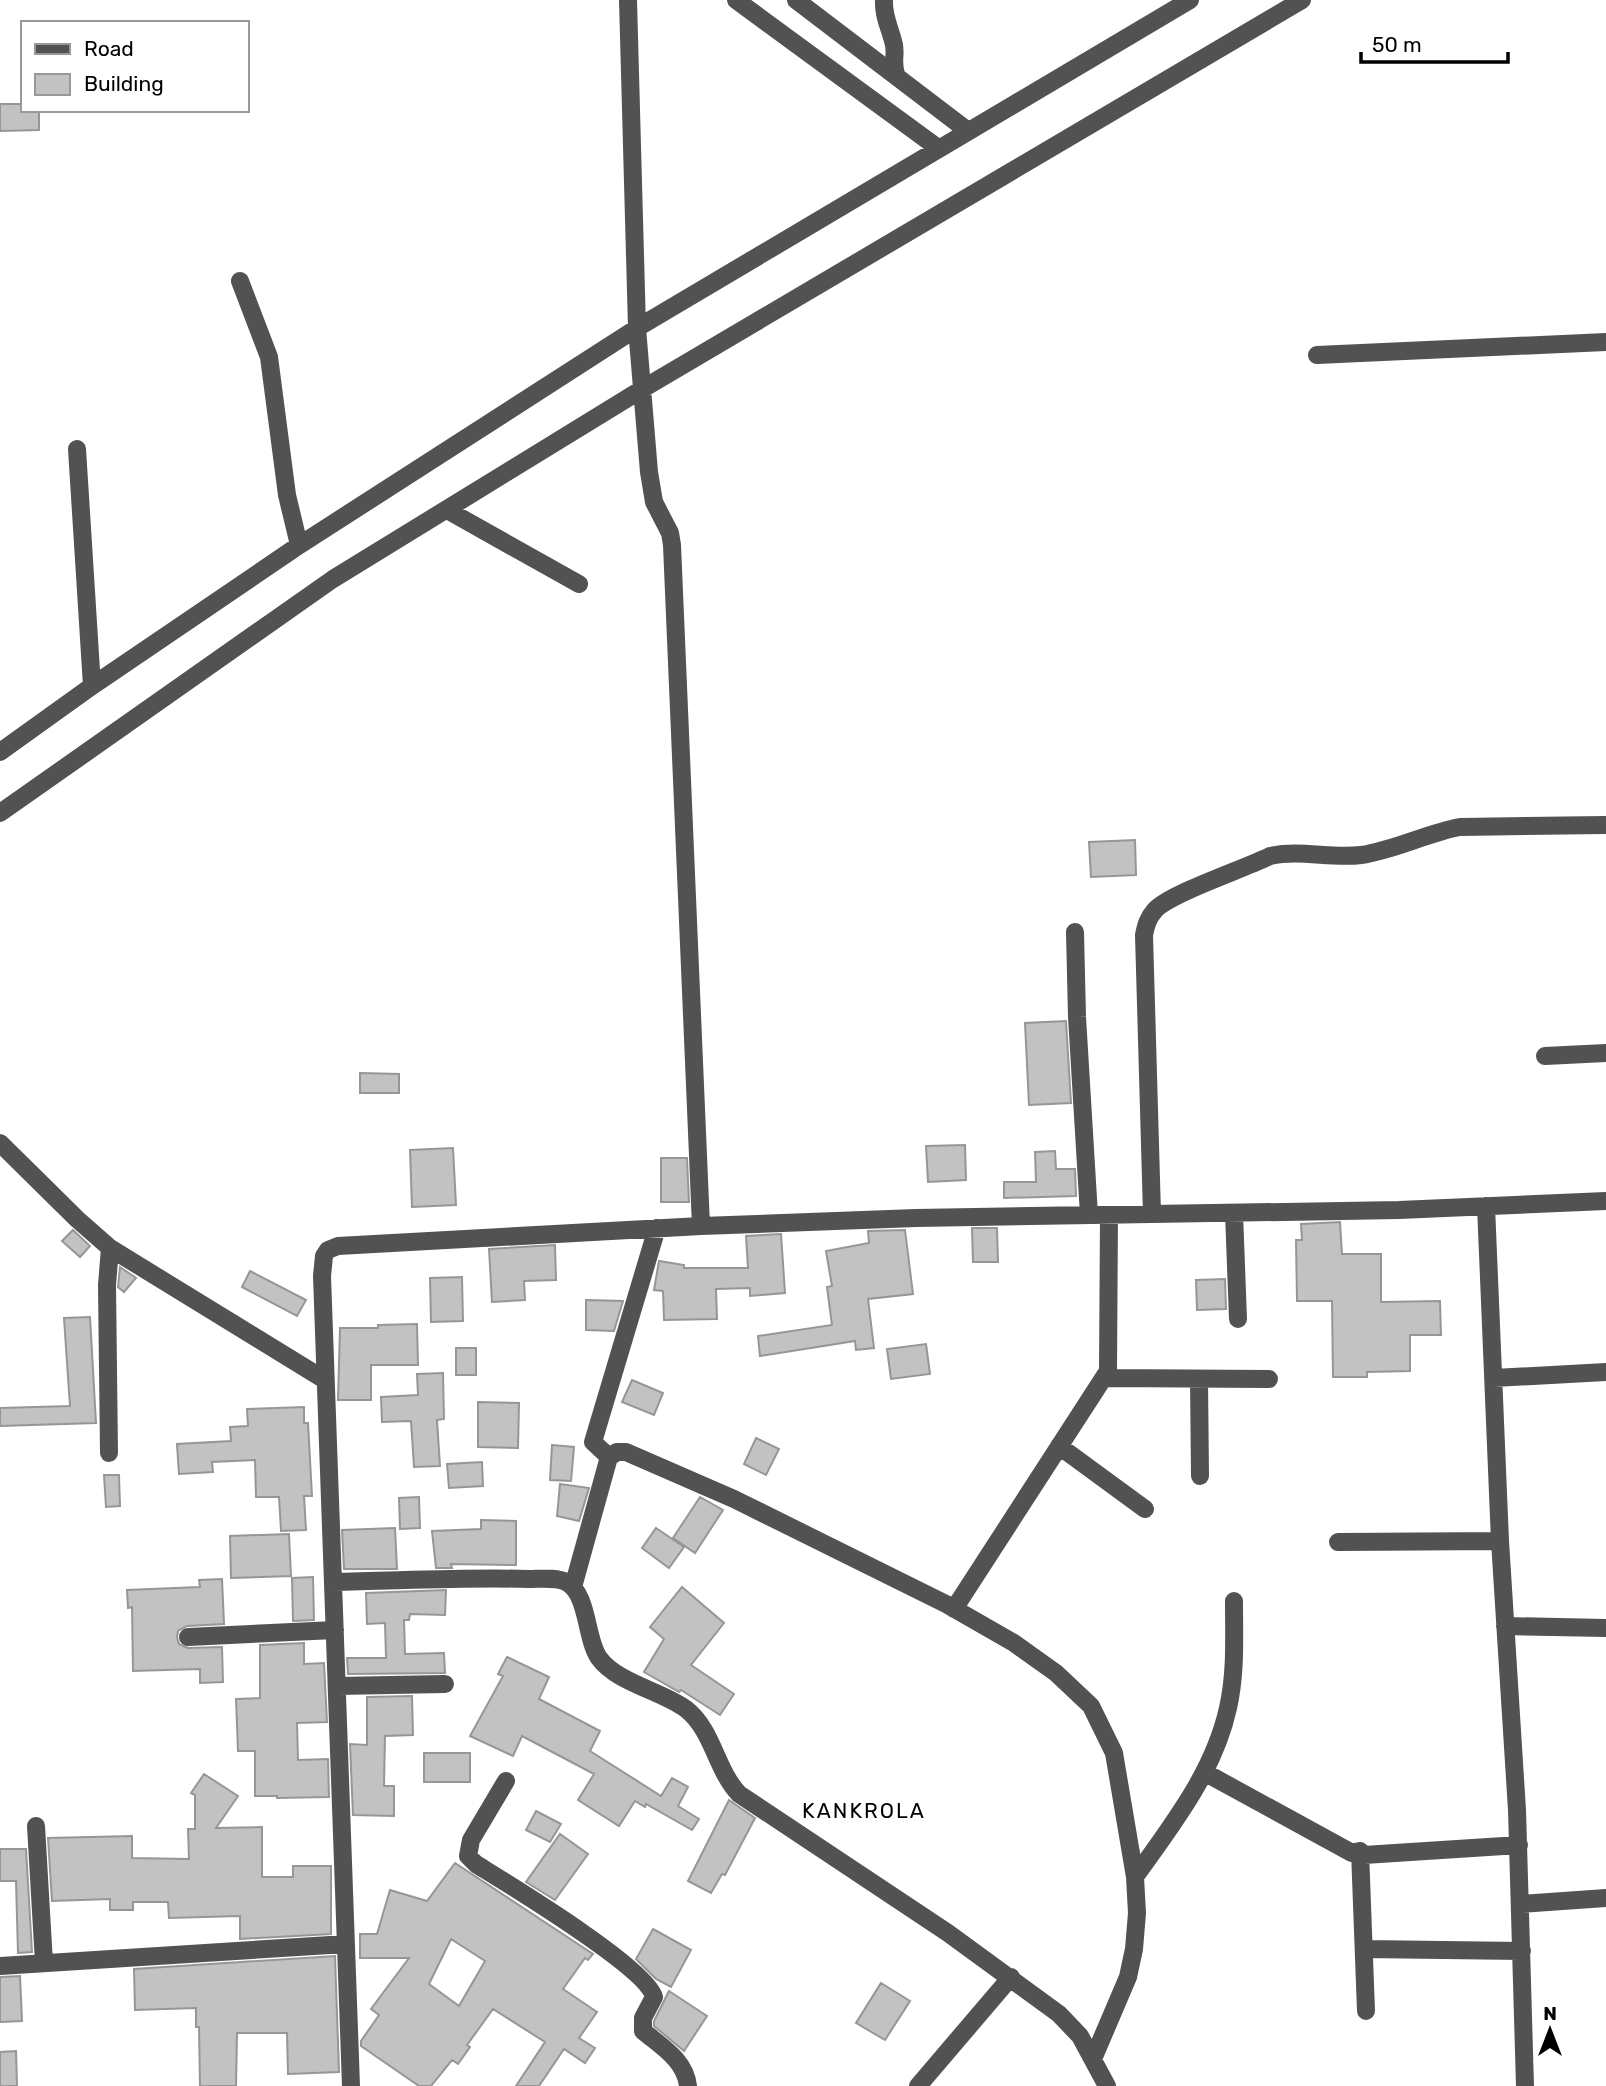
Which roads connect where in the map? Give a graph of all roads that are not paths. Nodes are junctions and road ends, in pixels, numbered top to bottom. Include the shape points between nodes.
1 (628, 0) edge
2 (736, 0) edge
3 (796, 0) edge
4 (884, 0) edge
5 (1190, 0) edge
6 (1302, 0) edge
7 (895, 74) junction
8 (968, 131) junction
9 (938, 148) junction
10 (240, 281) dead end
11 (638, 327) junction
12 (1606, 342) edge
13 (1317, 355) dead end
14 (644, 388) junction
15 (77, 449) dead end
16 (447, 510) junction
17 (299, 545) junction
18 (579, 584) dead end
19 (92, 686) junction
20 (0, 752) edge
21 (0, 813) edge
22 (1606, 825) edge
23 (1075, 932) dead end
24 (1606, 1053) edge
25 (1545, 1056) dead end
26 (0, 1143) edge
27 (1606, 1201) edge
28 (1486, 1206) junction
29 (1234, 1213) junction
30 (1152, 1214) junction
31 (1088, 1215) junction
32 (1109, 1215) junction
33 (701, 1226) junction
34 (657, 1228) junction
35 (110, 1248) junction
36 (1238, 1319) dead end
37 (1606, 1372) edge
38 (1104, 1378) junction
39 (1494, 1378) junction
40 (1199, 1379) junction
41 (1269, 1379) dead end
42 (325, 1380) junction
43 (1059, 1446) junction
44 (109, 1453) dead end
45 (609, 1457) junction
46 (1200, 1476) dead end
47 (1145, 1508) dead end
48 (1500, 1541) junction
49 (1338, 1542) dead end
50 (333, 1582) junction
51 (573, 1587) junction
52 (1234, 1601) dead end
53 (954, 1609) junction
54 (1505, 1626) junction
55 (1606, 1628) edge
56 (335, 1630) junction
57 (188, 1637) dead end
58 (445, 1684) dead end
59 (337, 1686) junction
60 (1204, 1772) junction
61 (506, 1781) dead end
62 (36, 1826) dead end
63 (1518, 1845) junction
64 (1360, 1851) junction
65 (1135, 1877) junction
66 (1606, 1898) edge
67 (1520, 1904) junction
68 (346, 1944) junction
69 (1364, 1949) junction
70 (1522, 1951) junction
71 (44, 1963) junction
72 (0, 1966) edge
73 (1011, 1977) junction
74 (1366, 2011) dead end
75 (1093, 2059) junction
76 (1105, 2084) edge
77 (351, 2086) edge
78 (688, 2086) edge
79 (918, 2086) edge
80 (1525, 2086) edge

1 - 11 street
2 - 9 street
3 - 7 street
4 - 7 street
5 - 8 street
6 - 14 street
7 - 8 street
8 - 9 street
9 - 11 street
10 - 17 street via 269,358 287,495
11 - 14 street
11 - 17 street
12 - 13 street
14 - 16 street
14 - 33 street via 654,502 672,545
15 - 19 street
16 - 18 street
16 - 21 street via 333,579
17 - 19 street
19 - 20 street
22 - 30 street via 1460,827 1359,855 1283,853 1156,909 1144,935
23 - 31 street
24 - 25 street
26 - 35 street
27 - 28 street
28 - 29 street
28 - 39 street
29 - 30 street
29 - 36 street
30 - 32 street
31 - 32 street
31 - 33 street
32 - 38 street via 1109,1347
33 - 34 street
34 - 42 street via 331,1248 324,1256 322,1276
34 - 45 street via 593,1442
35 - 42 street
35 - 44 street
37 - 39 street
38 - 40 street
38 - 43 street
39 - 48 street
40 - 41 street
40 - 46 street
42 - 50 street
43 - 47 street
43 - 53 street
45 - 51 street
45 - 53 street via 617,1452 638,1456
48 - 49 street
48 - 54 street
50 - 51 street via 514,1578 560,1580
50 - 56 street
51 - 73 street via 601,1661 699,1722 727,1781 739,1794
52 - 60 street via 1235,1660 1229,1706
53 - 65 street via 1014,1643 1091,1706 1114,1753
54 - 55 street
54 - 63 street
56 - 57 street
56 - 59 street
58 - 59 street
59 - 68 street
60 - 64 street via 1332,1843 1352,1853
60 - 65 street
61 - 78 street via 471,1840 468,1856 589,1938 648,1985 654,1997 643,2018 643,2031 681,2066
62 - 71 street
63 - 64 street via 1364,1855
63 - 67 street
64 - 69 street
65 - 75 street via 1137,1913 1128,1977
66 - 67 street
67 - 70 street
68 - 71 street
68 - 77 street
69 - 70 street
69 - 74 street
70 - 80 street
71 - 72 street
73 - 75 street via 1059,2014
73 - 79 street
75 - 76 street

